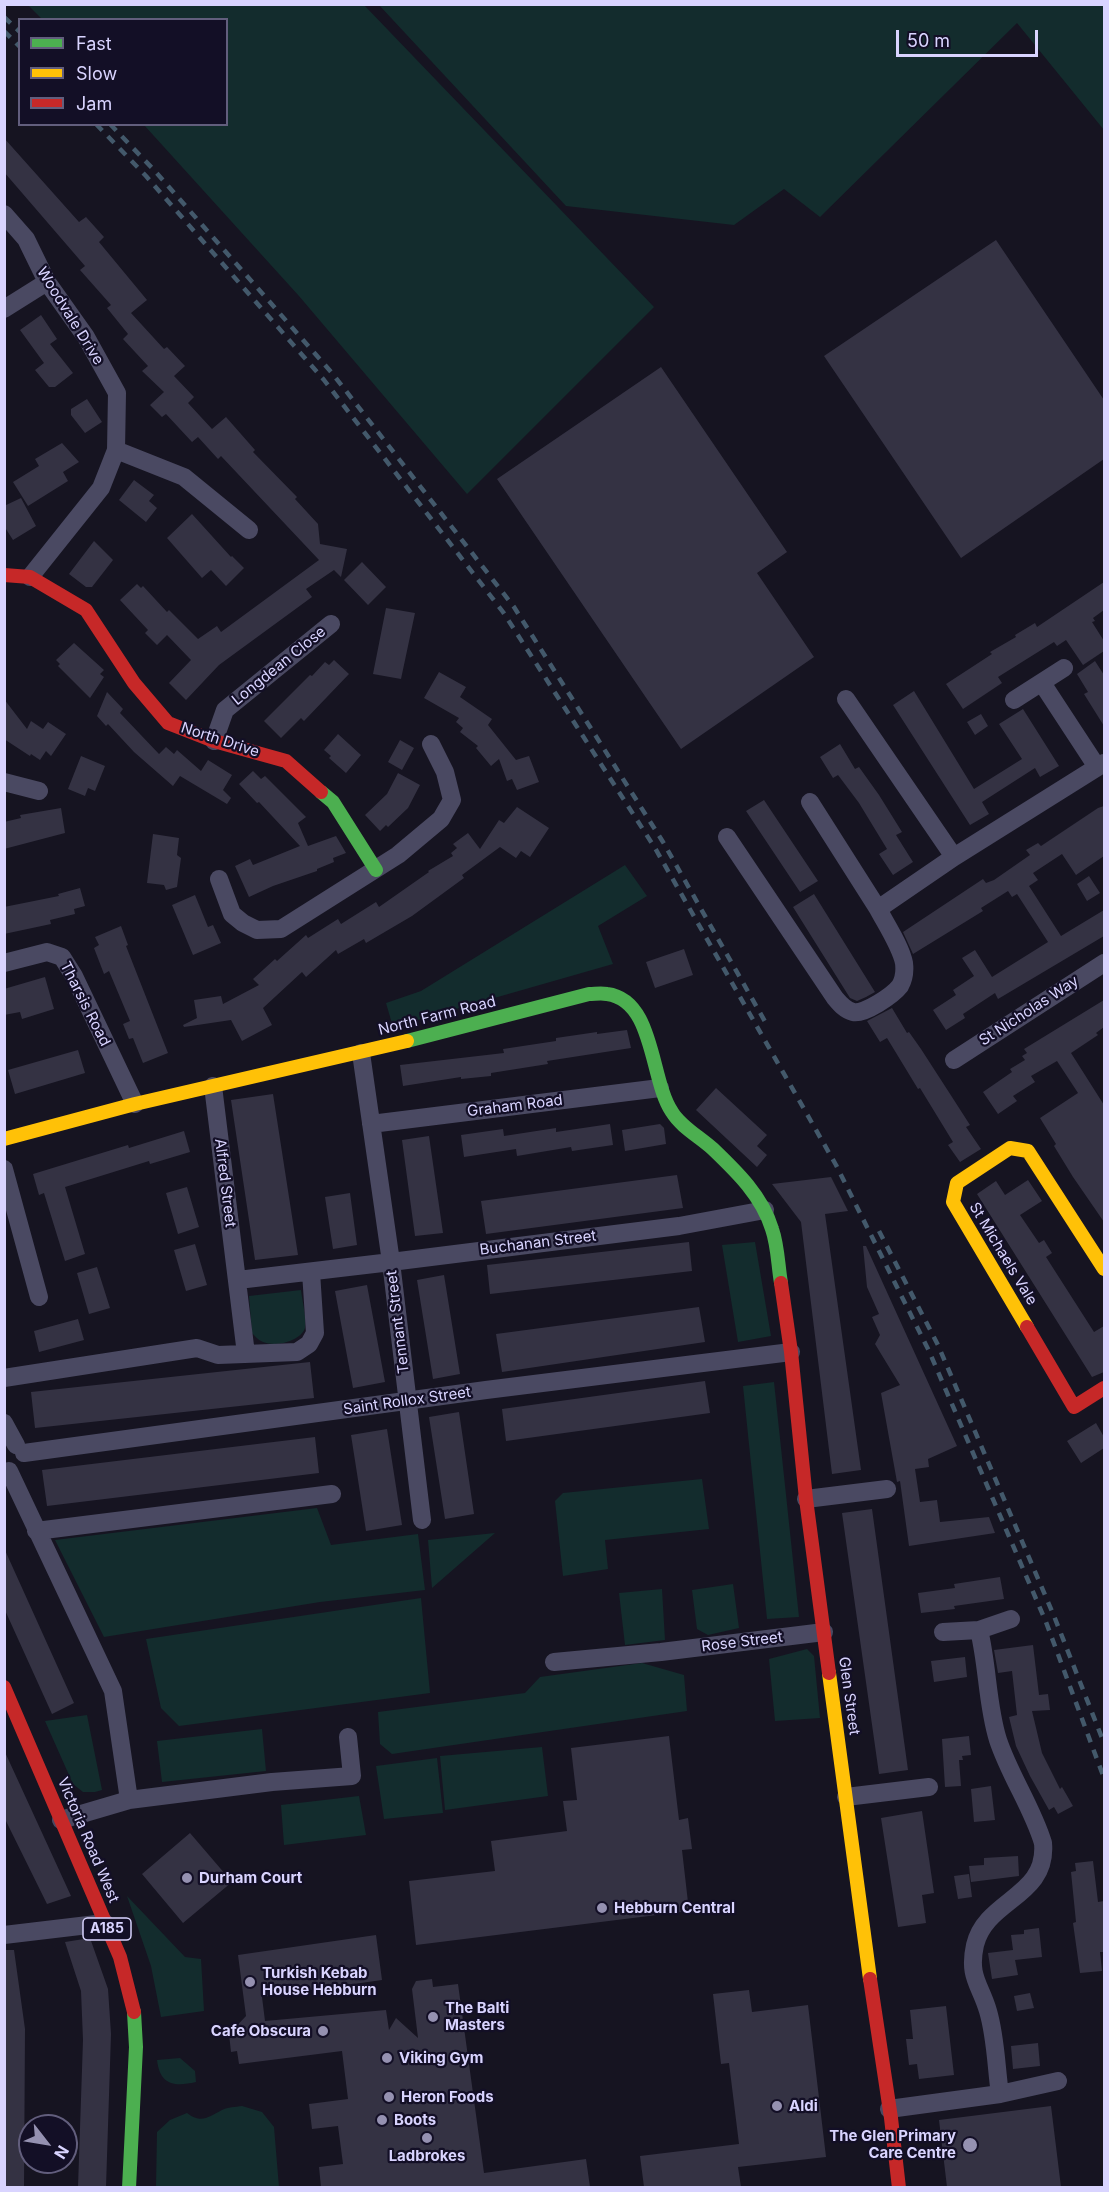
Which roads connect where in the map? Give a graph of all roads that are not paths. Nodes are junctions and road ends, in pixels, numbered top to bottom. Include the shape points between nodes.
1 (4, 214) edge
2 (47, 282) junction
3 (4, 309) edge
4 (116, 450) junction
5 (249, 530) dead end
6 (4, 575) edge
7 (30, 577) junction
8 (331, 624) dead end
9 (1064, 668) dead end
10 (1042, 683) junction
11 (846, 699) dead end
12 (1014, 700) dead end
13 (214, 741) junction
14 (431, 744) dead end
15 (1101, 765) edge
16 (4, 782) edge
17 (39, 790) dead end
18 (810, 802) dead end
19 (727, 837) dead end
20 (954, 857) junction
21 (376, 870) junction
22 (219, 879) dead end
23 (878, 909) junction
24 (4, 963) edge
25 (1104, 963) edge
26 (361, 1053) junction
27 (954, 1060) dead end
28 (213, 1086) junction
29 (660, 1088) junction
30 (135, 1104) junction
31 (371, 1124) junction
32 (4, 1139) edge
33 (4, 1169) edge
34 (765, 1210) junction
35 (391, 1262) junction
36 (1104, 1269) edge
37 (311, 1272) junction
38 (238, 1280) junction
39 (39, 1297) dead end
40 (791, 1352) junction
41 (246, 1354) junction
42 (4, 1378) edge
43 (1104, 1388) edge
44 (408, 1401) junction
45 (4, 1423) edge
46 (9, 1470) dead end
47 (887, 1489) dead end
48 (332, 1494) dead end
49 (806, 1499) junction
50 (422, 1520) dead end
51 (36, 1530) junction
52 (1011, 1619) dead end
53 (979, 1630) junction
54 (824, 1632) junction
55 (943, 1632) dead end
56 (554, 1662) dead end
57 (4, 1688) edge
58 (10, 1716) edge
59 (348, 1737) dead end
60 (929, 1787) dead end
61 (846, 1797) junction
62 (129, 1800) junction
63 (61, 1820) junction
64 (105, 1923) junction
65 (4, 1935) edge
66 (1058, 2081) dead end
67 (1000, 2094) junction
68 (889, 2109) junction
69 (129, 2187) edge
70 (899, 2187) edge

1 - 2 street, Woodvale Drive via 26,239
2 - 3 street
2 - 4 street, Woodvale Drive via 86,337 117,393
4 - 5 street via 184,477
4 - 7 street, Woodvale Drive via 101,488
6 - 7 street, North Drive
7 - 13 street, North Drive via 86,610 134,683 168,723
8 - 13 street, Longdean Close via 225,710
9 - 10 street
10 - 12 street
10 - 15 street
11 - 20 street
13 - 21 street, North Drive via 286,761 333,802
14 - 21 street via 445,772 452,800 441,819
15 - 20 street
16 - 17 street
18 - 23 street
19 - 23 street via 835,998 854,1013 885,999 899,987 904,976 904,962
20 - 23 street
21 - 22 street via 281,929 257,930 243,923 232,914
24 - 30 street, Tharsis Road via 47,952 62,957
25 - 27 street, St Nicholas Way
26 - 28 street, North Farm Road
26 - 29 street, North Farm Road via 589,994 609,994 626,1001 637,1012
26 - 31 street, Tennant Street
28 - 30 street, North Farm Road
28 - 38 street, Alfred Street
29 - 31 street, Graham Road
29 - 34 street, North Farm Road via 674,1116 748,1184
30 - 32 street, North Farm Road
31 - 35 street, Tennant Street
33 - 39 street
34 - 35 street, Buchanan Street via 679,1226
34 - 40 street, Glen Street via 773,1231
35 - 37 street, Buchanan Street
35 - 44 street, Tennant Street
36 - 43 street, St Michaels Vale via 1028,1151 1010,1148 957,1183 953,1202 1074,1407
37 - 38 street
37 - 41 street via 315,1333 309,1344 297,1353
38 - 41 street, Alfred Street
40 - 44 street, Saint Rollox Street
40 - 49 street, Glen Street
41 - 42 street via 218,1355 197,1348
44 - 45 street, Saint Rollox Street via 20,1449
44 - 50 street, Tennant Street
46 - 51 street
47 - 49 street
48 - 51 street
49 - 54 street, Glen Street
51 - 62 street via 113,1691
52 - 53 street
53 - 55 street
53 - 67 street via 998,1738 1040,1832 1044,1855 1038,1874 1028,1887 981,1927 972,1962 976,1986 989,2018
54 - 56 street, Rose Street
54 - 61 street, Glen Street
57 - 58 street, Victoria Road West / A185
58 - 63 street, Victoria Road West / A185
59 - 62 street via 352,1776
60 - 61 street
61 - 68 street, Glen Street
62 - 63 street
63 - 64 street, Victoria Road West / A185
64 - 65 street
64 - 69 street, Victoria Road West / A185 via 120,1957 134,2007 136,2047
66 - 67 street
67 - 68 street
68 - 70 street, Glen Street

